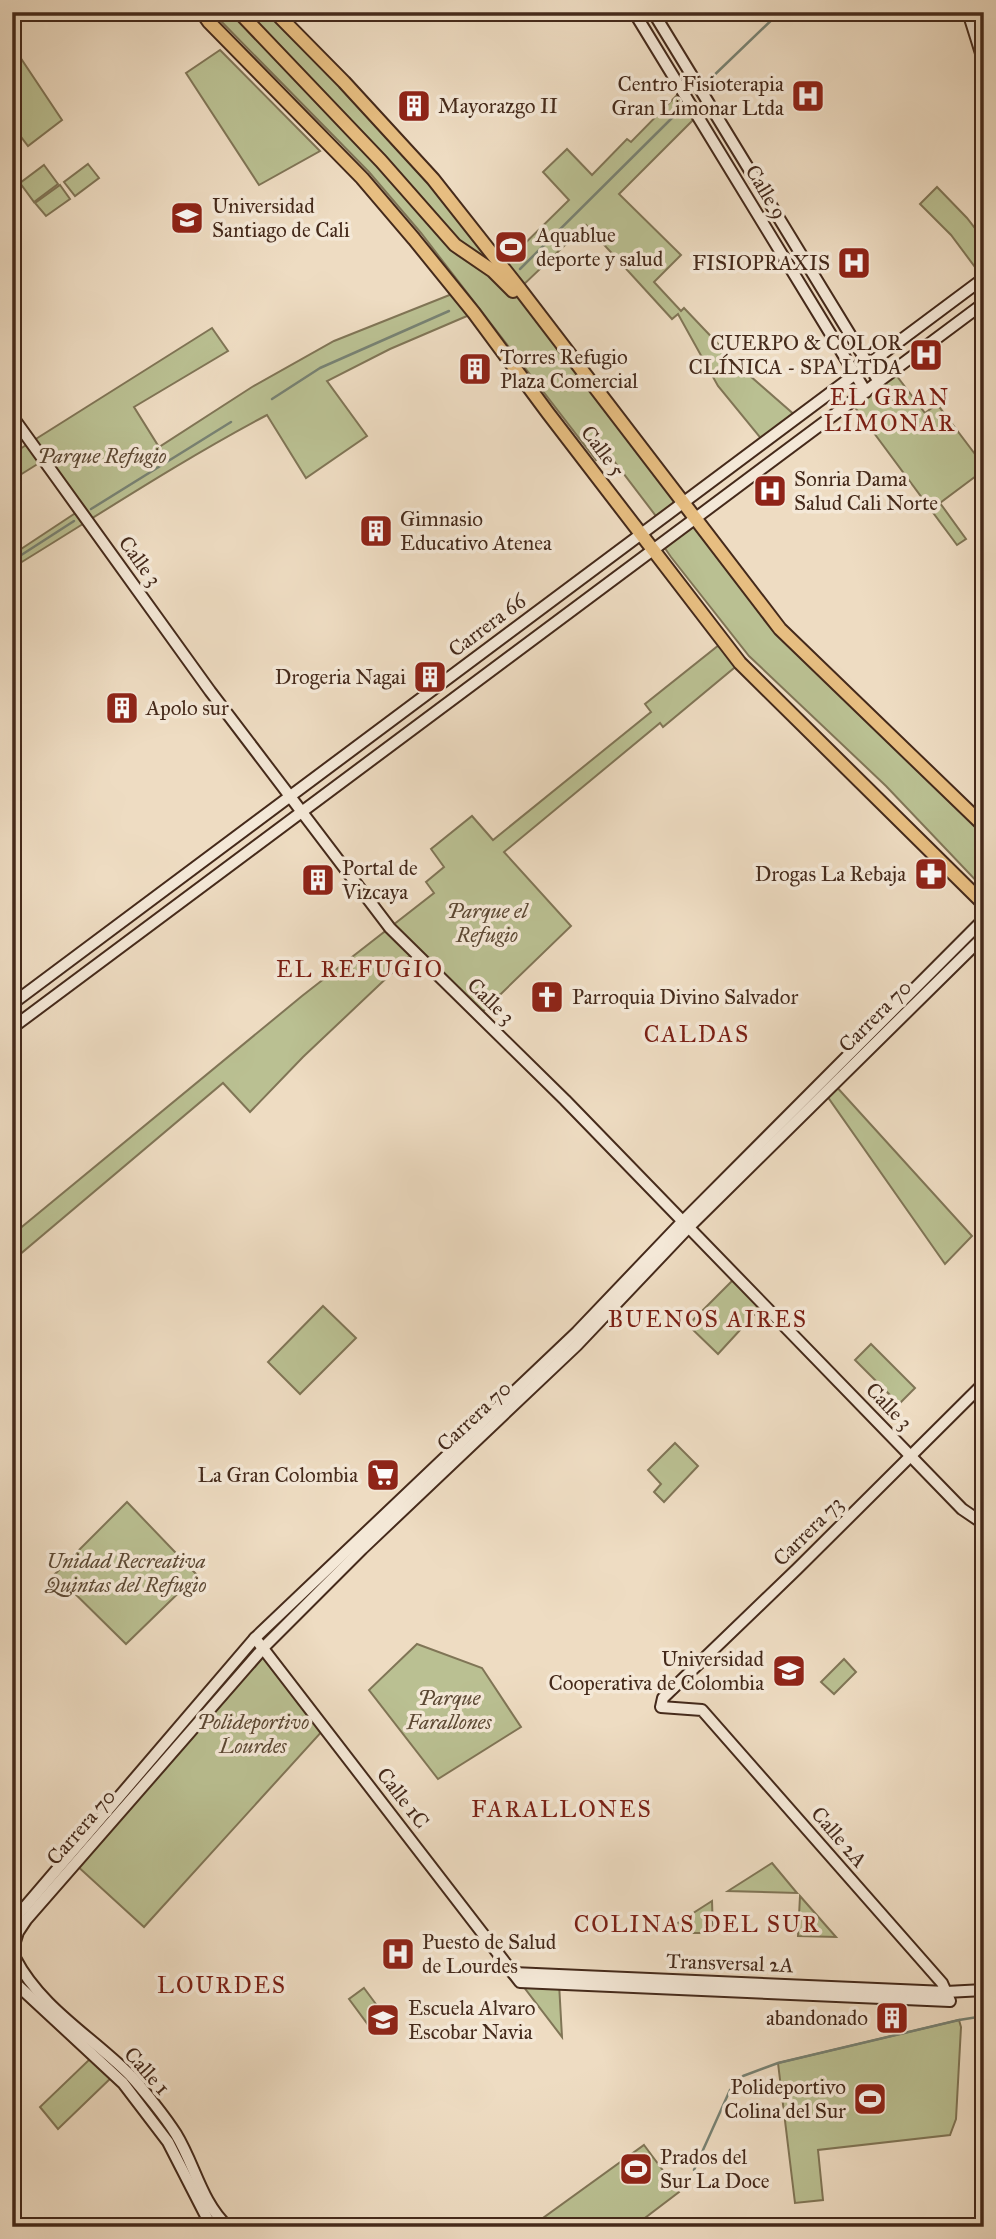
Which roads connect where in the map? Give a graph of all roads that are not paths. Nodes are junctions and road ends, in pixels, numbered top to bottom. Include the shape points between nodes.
1 (239, 12) edge
2 (275, 12) edge
3 (634, 12) edge
4 (968, 12) edge
5 (979, 12) edge
6 (203, 13) edge
7 (652, 14) edge
8 (984, 27) edge
9 (667, 37) junction
10 (984, 63) edge
11 (667, 68) junction
12 (984, 278) edge
13 (984, 303) edge
14 (548, 326) junction
15 (868, 365) junction
16 (855, 374) junction
17 (878, 382) junction
18 (866, 392) junction
19 (12, 415) edge
20 (682, 503) junction
21 (695, 519) junction
22 (641, 534) junction
23 (653, 550) junction
24 (289, 797) junction
25 (301, 814) junction
26 (984, 826) edge
27 (984, 904) edge
28 (984, 919) edge
29 (984, 936) edge
30 (12, 1004) edge
31 (12, 1028) edge
32 (685, 1225) junction
33 (984, 1383) edge
34 (910, 1456) junction
35 (984, 1524) edge
36 (255, 1638) junction
37 (268, 1649) junction
38 (661, 1707) joint
39 (12, 1922) edge
40 (13, 1944) edge
41 (13, 1960) edge
42 (516, 1977) joint
43 (12, 1980) edge
44 (984, 1990) edge
45 (948, 1996) junction
46 (215, 2227) edge
47 (228, 2227) edge

1 - 14 main road via 455,245 493,271
2 - 14 main road, Calle 5 via 425,170
3 - 11 street, Calle 9
4 - 10 street
5 - 8 main road
6 - 22 main road, Calle 5 via 362,178 475,314
7 - 9 street, Calle 9
9 - 11 street
9 - 15 street, Calle 9
11 - 16 street, Calle 9
12 - 15 street, Carrera 66
13 - 17 street, Carrera 66
14 - 20 main road, Calle 5
15 - 16 street, Carrera 66
15 - 17 street, Calle 9
16 - 18 street, Calle 9
16 - 20 street, Carrera 66
17 - 18 street, Carrera 66
18 - 21 street, Carrera 66
19 - 24 street, Calle 3
20 - 21 main road, Calle 5
20 - 22 street, Carrera 66
21 - 23 street, Carrera 66
21 - 26 main road, Calle 5 via 780,629
22 - 23 main road, Calle 5
22 - 24 street, Carrera 66
23 - 25 street, Carrera 66
23 - 27 main road, Calle 5 via 740,663
24 - 25 street, Calle 3
24 - 30 street, Carrera 66
25 - 31 street, Carrera 66
25 - 32 street, Calle 3 via 390,928
28 - 32 street, Carrera 70
29 - 32 street, Carrera 70
32 - 34 street, Calle 3
32 - 36 street, Carrera 70
32 - 37 street, Carrera 70 via 571,1351 362,1549
33 - 34 street, Carrera 73
34 - 35 street, Calle 3 via 962,1509
34 - 38 street, Carrera 73 via 663,1698
36 - 37 street, Calle 1C
36 - 39 street, Carrera 70
37 - 40 street, Carrera 70 via 26,1920
37 - 42 street, Calle 1C
38 - 45 street, Calle 2A via 702,1710 943,1983
40 - 41 street
41 - 47 street, Calle 1 via 59,2013 131,2076 176,2134 214,2214
42 - 45 street, Transversal 2A
43 - 46 street, Calle 1 via 123,2083 168,2142
44 - 45 street

